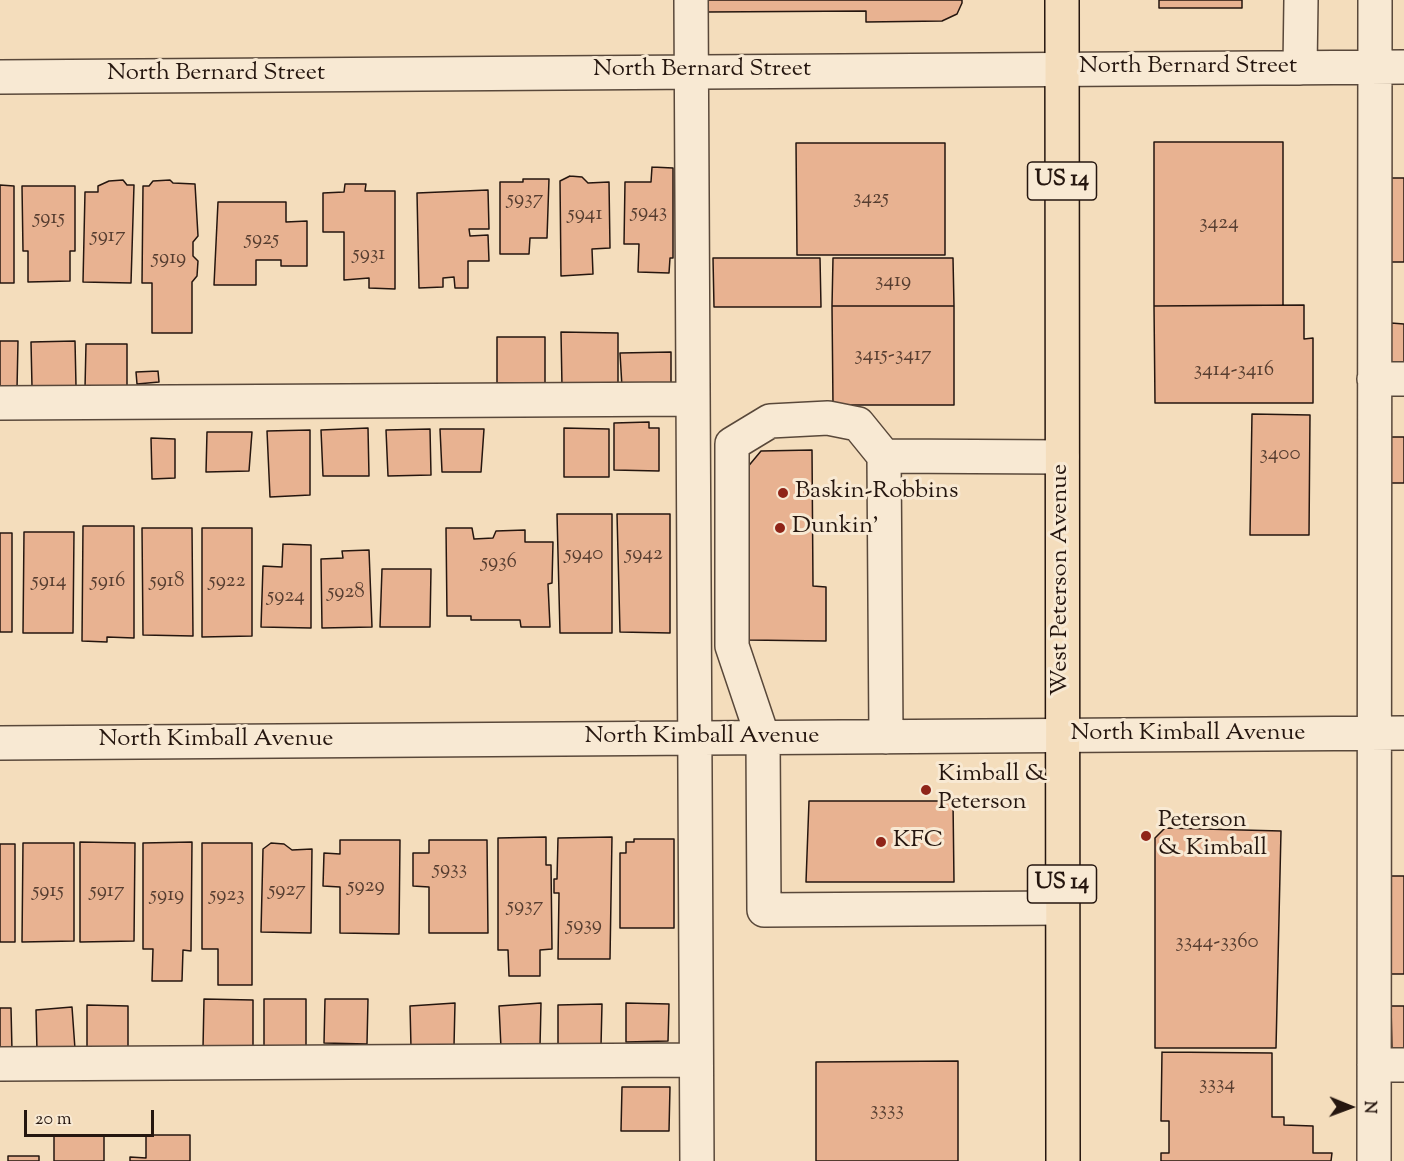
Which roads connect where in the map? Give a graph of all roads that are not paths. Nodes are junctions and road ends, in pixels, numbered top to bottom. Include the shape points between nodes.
1 (691, 0) edge
2 (1062, 0) edge
3 (1301, 0) edge
4 (1375, 0) edge
5 (1389, 67) edge
6 (1062, 68) junction
7 (1300, 68) junction
8 (692, 72) junction
9 (0, 77) edge
10 (1389, 379) edge
11 (693, 399) junction
12 (0, 403) edge
13 (693, 444) junction
14 (732, 444) junction
15 (884, 456) junction
16 (1062, 456) junction
17 (1388, 733) edge
18 (1062, 736) junction
19 (886, 737) junction
20 (694, 738) junction
21 (763, 738) junction
22 (0, 742) edge
23 (1062, 908) junction
24 (696, 1060) junction
25 (0, 1064) edge
26 (1389, 1065) edge
27 (697, 1161) edge
28 (1063, 1161) edge
29 (1374, 1161) edge

1 - 8 street
2 - 6 main road, West Peterson Avenue / US 14
3 - 7 street
4 - 5 street
5 - 7 street, North Bernard Street
5 - 10 street
6 - 7 street, North Bernard Street
6 - 8 street, North Bernard Street
6 - 16 main road, West Peterson Avenue / US 14
8 - 9 street, North Bernard Street
8 - 11 street
10 - 17 street
11 - 12 street
11 - 13 street
13 - 14 street
13 - 20 street
14 - 15 street via 770,421 828,418 858,424
14 - 21 street via 732,646
15 - 16 street
15 - 19 street
16 - 18 main road, West Peterson Avenue / US 14
17 - 18 street, North Kimball Avenue
17 - 26 street
18 - 19 street, North Kimball Avenue
18 - 23 main road, West Peterson Avenue / US 14
19 - 21 street, North Kimball Avenue
20 - 21 street, North Kimball Avenue
20 - 22 street, North Kimball Avenue
20 - 24 street
21 - 23 street via 764,910
23 - 28 main road, West Peterson Avenue / US 14
24 - 25 street
24 - 27 street
26 - 29 street

